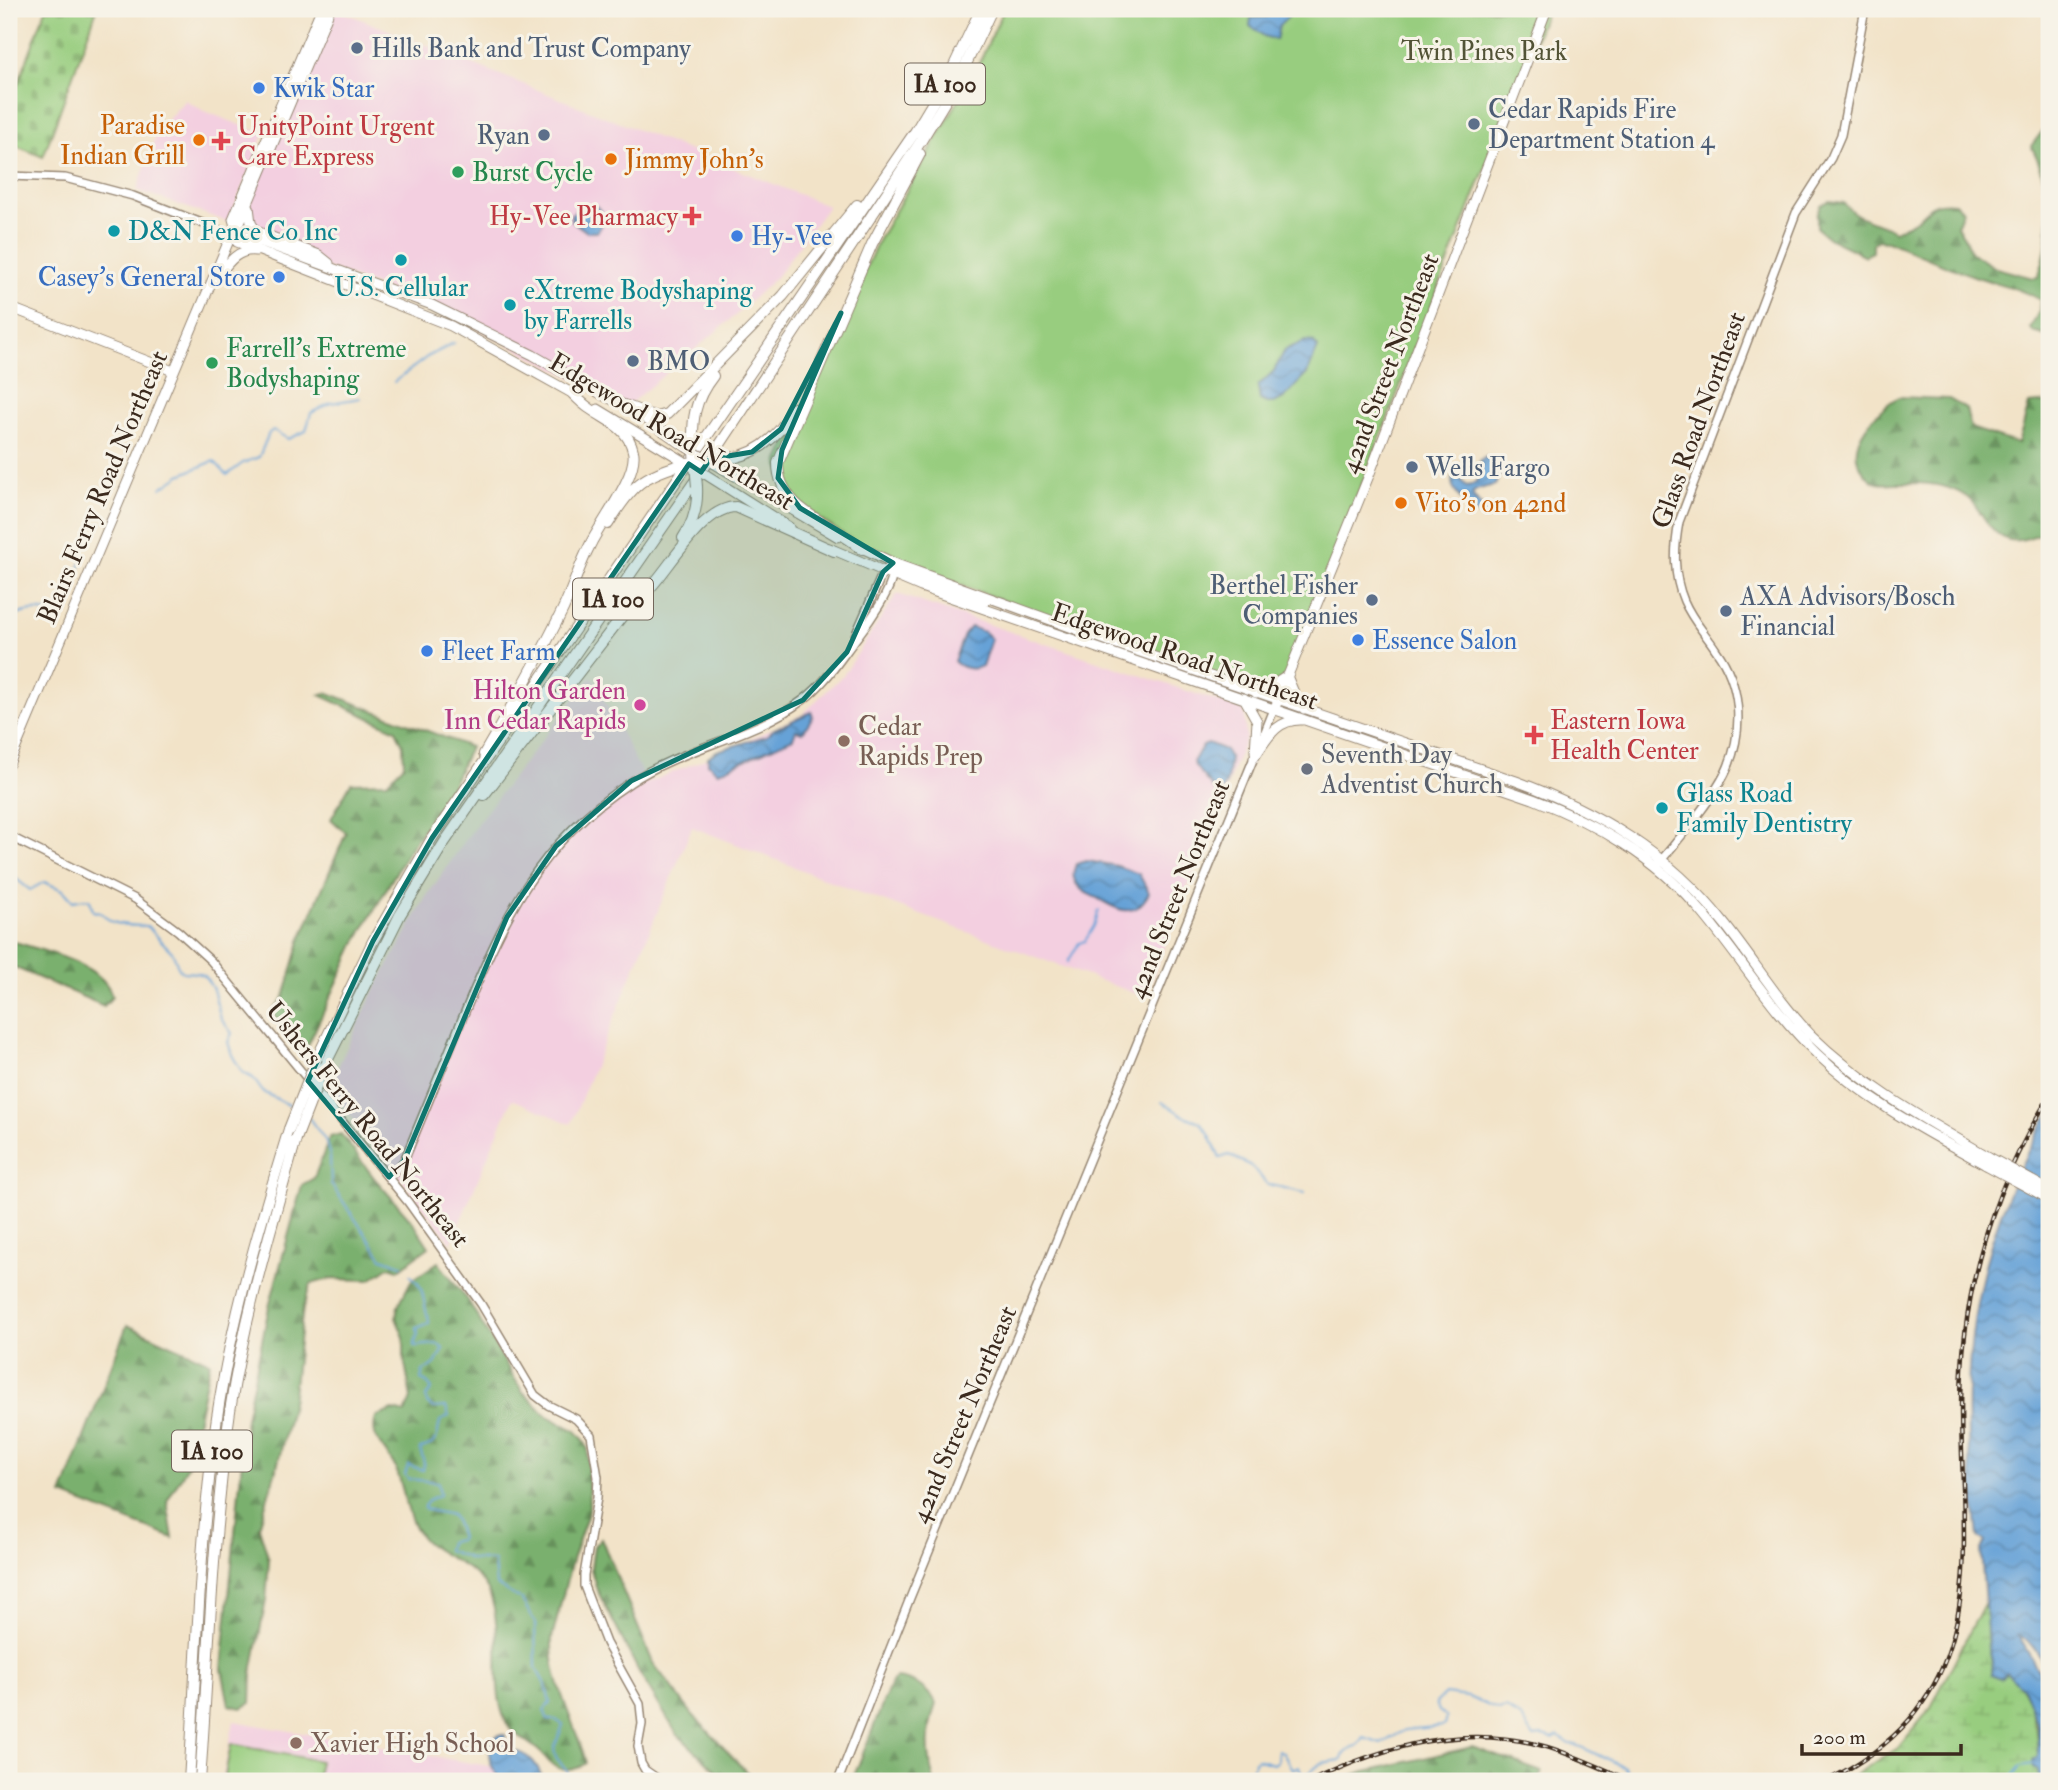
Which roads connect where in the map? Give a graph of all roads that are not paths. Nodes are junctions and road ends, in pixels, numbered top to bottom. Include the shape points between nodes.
1 (321, 9) edge
2 (330, 9) edge
3 (988, 9) edge
4 (1547, 9) edge
5 (1865, 9) edge
6 (899, 153) junction
7 (9, 176) edge
8 (253, 193) junction
9 (233, 230) junction
10 (277, 258) junction
11 (339, 270) junction
12 (208, 289) junction
13 (9, 307) edge
14 (841, 313) junction
15 (744, 338) junction
16 (173, 371) junction
17 (573, 394) junction
18 (627, 407) junction
19 (696, 457) junction
20 (862, 549) junction
21 (834, 551) junction
22 (890, 571) junction
23 (573, 587) junction
24 (633, 602) junction
25 (1287, 676) junction
26 (1256, 693) junction
27 (1244, 698) junction
28 (1276, 705) junction
29 (1304, 709) junction
30 (1307, 720) junction
31 (1254, 758) junction
32 (9, 764) edge
33 (9, 836) edge
34 (432, 838) junction
35 (1659, 863) junction
36 (419, 882) junction
37 (1742, 964) junction
38 (1764, 977) junction
39 (1987, 1161) junction
40 (389, 1177) junction
41 (2049, 1190) edge
42 (2049, 1199) edge
43 (189, 1781) edge
44 (200, 1781) edge
45 (661, 1781) edge
46 (838, 1781) edge

1 - 9 main road, Blairs Ferry Road Northeast via 233,219
2 - 8 main road, Blairs Ferry Road Northeast
3 - 6 highway, IA 100
3 - 14 highway via 962,82 903,181
3 - 36 highway, IA 100 via 960,77 921,141 715,452
4 - 25 main road, 42nd Street Northeast
5 - 35 street, Glass Road Northeast via 1842,135 1796,213 1679,522 1675,554 1680,590 1730,674 1738,719 1733,752 1719,784
6 - 15 highway via 795,283
6 - 34 highway, IA 100
7 - 9 street via 65,178
8 - 9 main road, Blairs Ferry Road Northeast
8 - 11 main road via 248,211 253,228 319,256
9 - 10 main road, Edgewood Road Northeast via 237,242
9 - 11 main road, Edgewood Road Northeast
9 - 12 main road, Blairs Ferry Road Northeast
10 - 12 main road via 242,251
10 - 17 main road, Edgewood Road Northeast via 451,326
11 - 18 main road, Edgewood Road Northeast via 432,305
12 - 16 main road, Blairs Ferry Road Northeast
13 - 16 main road
14 - 19 highway via 799,399 772,439 732,459
14 - 20 highway via 782,450 778,478 788,498
15 - 18 highway via 667,414 656,417
15 - 19 highway via 699,395 693,415
16 - 32 main road, Blairs Ferry Road Northeast
17 - 19 main road, Edgewood Road Northeast
17 - 23 highway via 626,433 635,463 577,569
18 - 19 main road, Edgewood Road Northeast
19 - 20 main road, Edgewood Road Northeast
19 - 21 main road, Edgewood Road Northeast, bridge via 705,474
19 - 23 highway via 646,478 626,495
19 - 24 highway, bridge via 695,515
20 - 22 main road, Edgewood Road Northeast
21 - 22 main road, Edgewood Road Northeast
21 - 24 highway via 730,507 703,524
22 - 26 main road, Edgewood Road Northeast via 1012,606
22 - 27 main road, Edgewood Road Northeast
22 - 40 street via 868,623 833,672 803,700 771,719 631,781 556,846 503,925 404,1161
23 - 34 highway via 526,681
24 - 36 highway
25 - 26 main road
25 - 28 main road, 42nd Street Northeast
25 - 29 main road
26 - 28 main road, Edgewood Road Northeast
27 - 28 main road, Edgewood Road Northeast
27 - 31 main road via 1257,721
28 - 29 main road, Edgewood Road Northeast
28 - 30 main road, Edgewood Road Northeast
28 - 31 street, 42nd Street Northeast
29 - 35 main road, Edgewood Road Northeast via 1573,803 1624,832
30 - 31 main road via 1290,721 1273,730
30 - 35 main road, Edgewood Road Northeast via 1565,811
31 - 46 street, 42nd Street Northeast
33 - 40 street, Ushers Ferry Road Northeast via 135,899 193,944
34 - 43 highway, IA 100, bridge via 373,941 317,1058 289,1129 244,1280 217,1415 207,1498
35 - 37 main road, Edgewood Road Northeast
35 - 38 main road, Edgewood Road Northeast via 1707,902
36 - 44 highway, IA 100, bridge via 324,1068 296,1139 256,1282 230,1409
37 - 38 main road
37 - 39 main road, Edgewood Road Northeast via 1787,1022 1833,1069 1893,1112
38 - 39 main road, Edgewood Road Northeast via 1808,1032 1840,1061
39 - 41 main road, bridge
39 - 42 main road, bridge
40 - 45 street, Ushers Ferry Road Northeast via 481,1304 535,1395 576,1419 592,1435 598,1477 583,1575 586,1595 640,1704 641,1763

